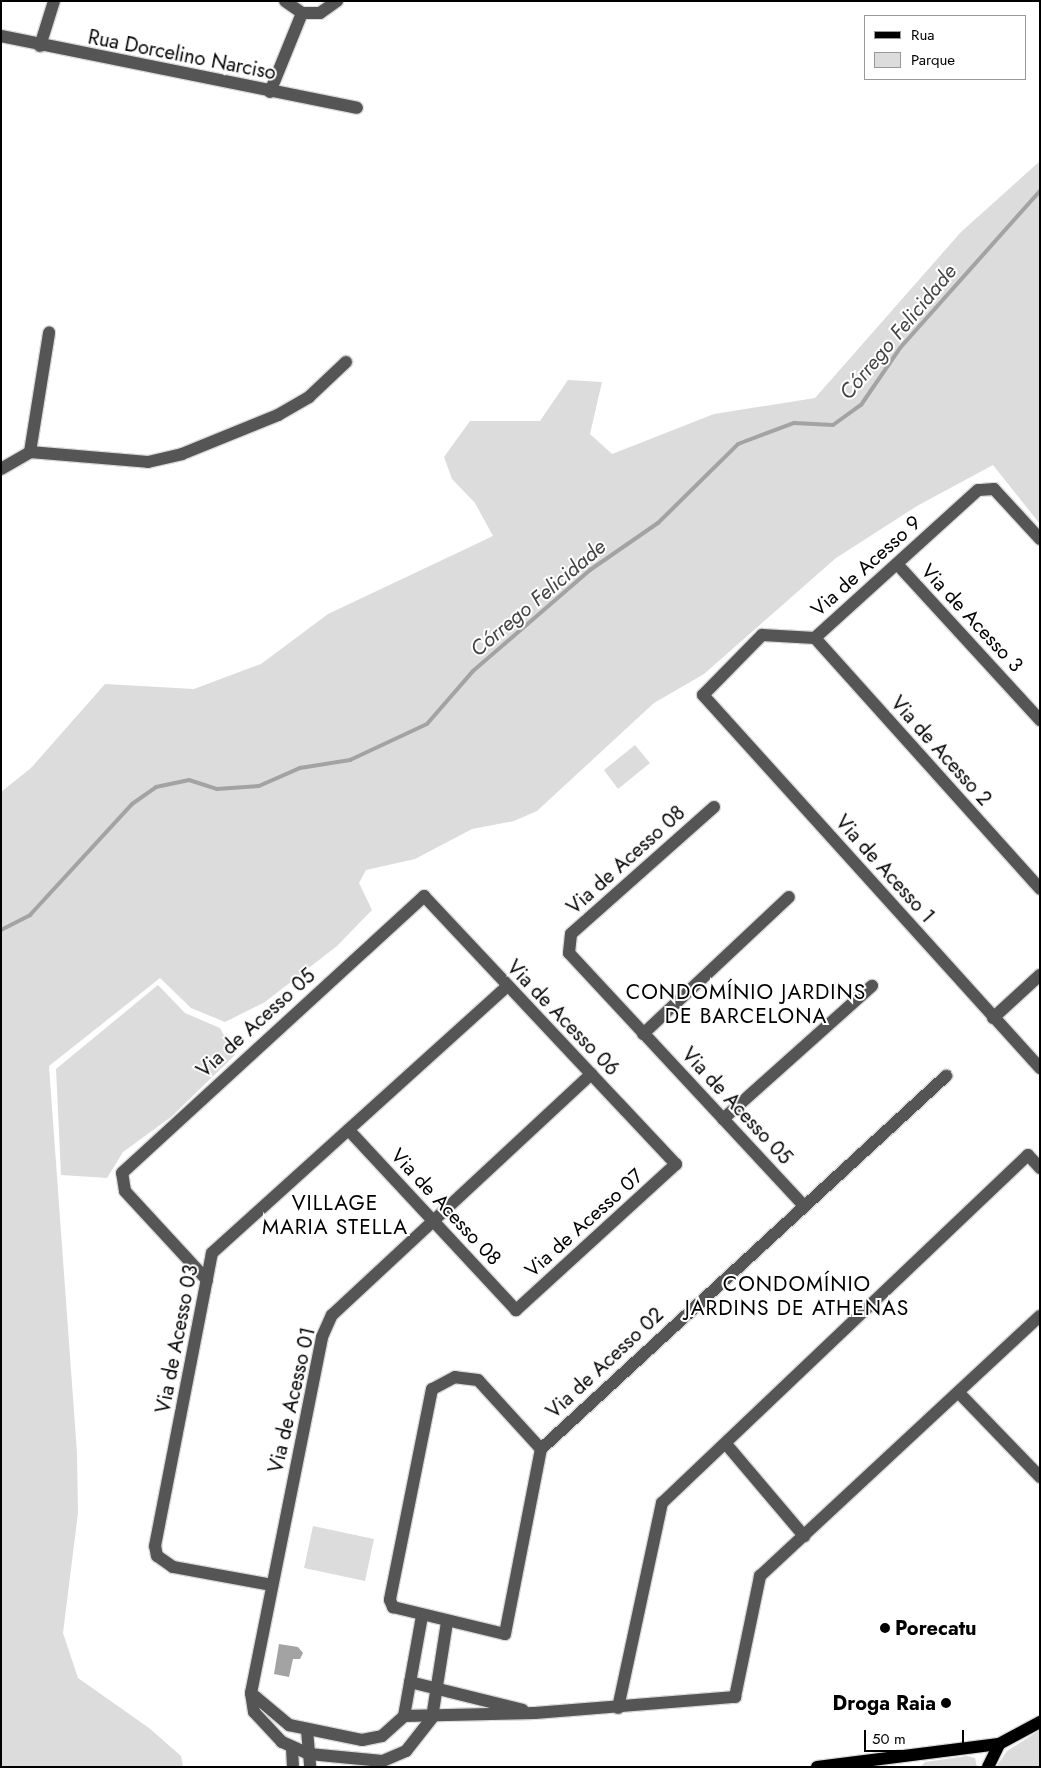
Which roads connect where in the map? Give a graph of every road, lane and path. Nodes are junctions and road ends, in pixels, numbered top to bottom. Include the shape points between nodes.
1 (54, 1) edge
2 (285, 1) edge
3 (337, 1) edge
4 (302, 13) junction
5 (1, 36) edge
6 (40, 46) junction
7 (270, 92) junction
8 (357, 108) dead end
9 (50, 333) dead end
10 (346, 362) dead end
11 (30, 452) junction
12 (1, 469) edge
13 (1040, 540) edge
14 (897, 564) junction
15 (815, 638) junction
16 (703, 695) joint
17 (1040, 720) edge
18 (714, 807) dead end
19 (1040, 889) edge
20 (424, 896) joint
21 (788, 897) dead end
22 (568, 943) joint
23 (1040, 975) edge
24 (507, 986) junction
25 (872, 986) dead end
26 (993, 1018) junction
27 (643, 1034) junction
28 (1040, 1068) edge
29 (591, 1074) junction
30 (946, 1076) dead end
31 (723, 1119) junction
32 (349, 1130) junction
33 (676, 1164) joint
34 (1040, 1168) edge
35 (802, 1204) junction
36 (434, 1222) junction
37 (207, 1280) junction
38 (516, 1310) joint
39 (1040, 1316) edge
40 (959, 1393) junction
41 (726, 1444) junction
42 (541, 1449) junction
43 (1040, 1477) edge
44 (804, 1536) junction
45 (272, 1585) junction
46 (422, 1616) junction
47 (447, 1622) junction
48 (410, 1682) junction
49 (436, 1686) junction
50 (251, 1693) junction
51 (618, 1708) junction
52 (535, 1713) junction
53 (404, 1716) junction
54 (432, 1718) junction
55 (1040, 1722) edge
56 (307, 1730) junction
57 (341, 1738) junction
58 (999, 1744) junction
59 (292, 1748) junction
60 (310, 1761) edge
61 (896, 1763) edge
62 (342, 1764) edge
63 (293, 1767) edge
64 (817, 1767) edge
65 (988, 1767) edge

1 - 6 street
2 - 4 street
3 - 4 street via 320,13
4 - 7 street
5 - 6 street, Rua Dorcelino Narciso
6 - 7 street, Rua Dorcelino Narciso
7 - 8 street, Rua Dorcelino Narciso
9 - 11 street
10 - 11 street via 309,396 278,414 182,454 148,462
11 - 12 street
13 - 14 street, Via de Acesso 9 via 994,489 978,490
14 - 15 street, Via de Acesso 9
14 - 17 street, Via de Acesso 3
15 - 16 street, Via de Acesso 9 via 762,635
15 - 19 street, Via de Acesso 2
16 - 26 street, Via de Acesso 1
18 - 22 street, Via de Acesso 08 via 571,934
20 - 24 street, Via de Acesso 06
20 - 37 street, Via de Acesso 05 via 128,1165 120,1181
21 - 27 street
22 - 27 street, Via de Acesso 05 via 576,961
23 - 26 street
24 - 29 street, Via de Acesso 06
24 - 32 street, Via de Acesso 03
25 - 31 street
26 - 28 street, Via de Acesso 1
27 - 31 street, Via de Acesso 05
29 - 33 street, Via de Acesso 06
29 - 36 street, Via de Acesso 01
30 - 35 street, Via de Acesso 02
31 - 35 street, Via de Acesso 05
32 - 36 street, Via de Acesso 08
32 - 37 street, Via de Acesso 03 via 212,1254
33 - 38 street, Via de Acesso 07
34 - 41 street via 1028,1155
35 - 42 street, Via de Acesso 02
36 - 38 street, Via de Acesso 08
36 - 45 street, Via de Acesso 01 via 328,1322
37 - 45 street, Via de Acesso 03 via 155,1546 158,1556 173,1567
39 - 40 street
40 - 43 street
40 - 44 street
41 - 44 street
41 - 51 street via 662,1503
42 - 46 street via 478,1380 455,1377 432,1390 390,1600 398,1611
42 - 47 street via 505,1634
44 - 51 street via 760,1576 735,1696
45 - 50 street, Via de Acesso 01
46 - 47 street
46 - 48 street
47 - 49 street
48 - 49 street
48 - 53 street
49 - 52 street
49 - 54 street
50 - 56 street via 273,1715
50 - 59 street via 254,1712 266,1729
51 - 52 street
52 - 54 street
53 - 54 street
53 - 57 street via 382,1736 362,1740
54 - 62 street via 406,1751 382,1761
55 - 58 main road
56 - 57 street
56 - 60 street
57 - 62 street
58 - 61 main road
58 - 65 main road
59 - 60 street
59 - 63 street
60 - 62 street
61 - 64 main road

